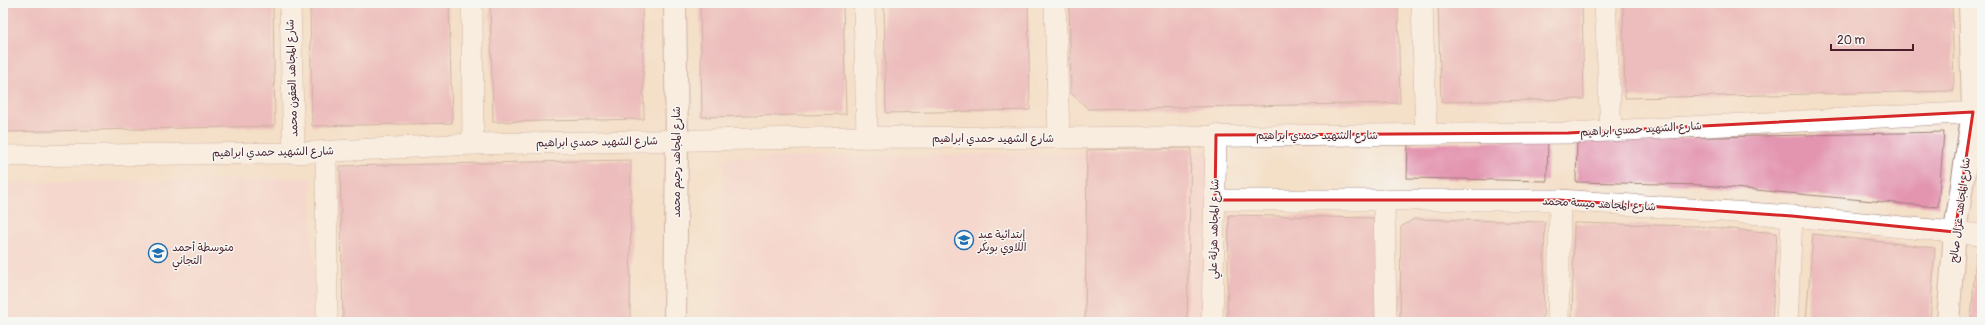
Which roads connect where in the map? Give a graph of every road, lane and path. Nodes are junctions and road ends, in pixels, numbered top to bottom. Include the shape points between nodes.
1 (290, 3) edge
2 (472, 3) edge
3 (675, 3) edge
4 (864, 3) edge
5 (1055, 3) edge
6 (1422, 3) edge
7 (1606, 3) edge
8 (1970, 3) edge
9 (1977, 112) edge
10 (1611, 131) junction
11 (1426, 134) junction
12 (1216, 135) junction
13 (867, 137) junction
14 (1059, 138) junction
15 (677, 141) junction
16 (473, 144) junction
17 (326, 152) junction
18 (294, 153) junction
19 (3, 156) edge
20 (1215, 200) junction
21 (1384, 200) junction
22 (1560, 200) junction
23 (1792, 216) junction
24 (1955, 232) junction
25 (1982, 235) edge
26 (327, 322) edge
27 (675, 322) edge
28 (1212, 322) edge
29 (1386, 322) edge
30 (1558, 322) edge
31 (1786, 322) edge
32 (1948, 322) edge

1 - 18 street, شارع المجاهد العقون محمد
2 - 16 street
3 - 15 street, شارع المجاهد رحيم محمد
4 - 13 street
5 - 14 street
6 - 11 street
7 - 10 street
8 - 9 street, شارع المجاهد غزال صالح
9 - 10 street, شارع الشهيد حمدي ابراهيم
9 - 24 street, شارع المجاهد غزال صالح
10 - 11 street, شارع الشهيد حمدي ابراهيم
11 - 12 street, شارع الشهيد حمدي ابراهيم
12 - 14 street, شارع الشهيد حمدي ابراهيم
12 - 20 street, شارع المجاهد هزلة علي
13 - 14 street, شارع الشهيد حمدي ابراهيم
13 - 15 street, شارع الشهيد حمدي ابراهيم
15 - 16 street, شارع الشهيد حمدي ابراهيم
15 - 27 street, شارع المجاهد رحيم محمد
16 - 17 street, شارع الشهيد حمدي ابراهيم
17 - 18 street, شارع الشهيد حمدي ابراهيم
17 - 26 street
18 - 19 street, شارع الشهيد حمدي ابراهيم
20 - 21 street, شارع المجاهد ميسة محمد
20 - 28 street, شارع المجاهد هزلة علي
21 - 22 street, شارع المجاهد ميسة محمد
21 - 29 street
22 - 23 street, شارع المجاهد ميسة محمد
22 - 30 street
23 - 24 street, شارع المجاهد ميسة محمد
23 - 31 street
24 - 25 street, شارع المجاهد ميسة محمد
24 - 32 street, شارع المجاهد غزال صالح

